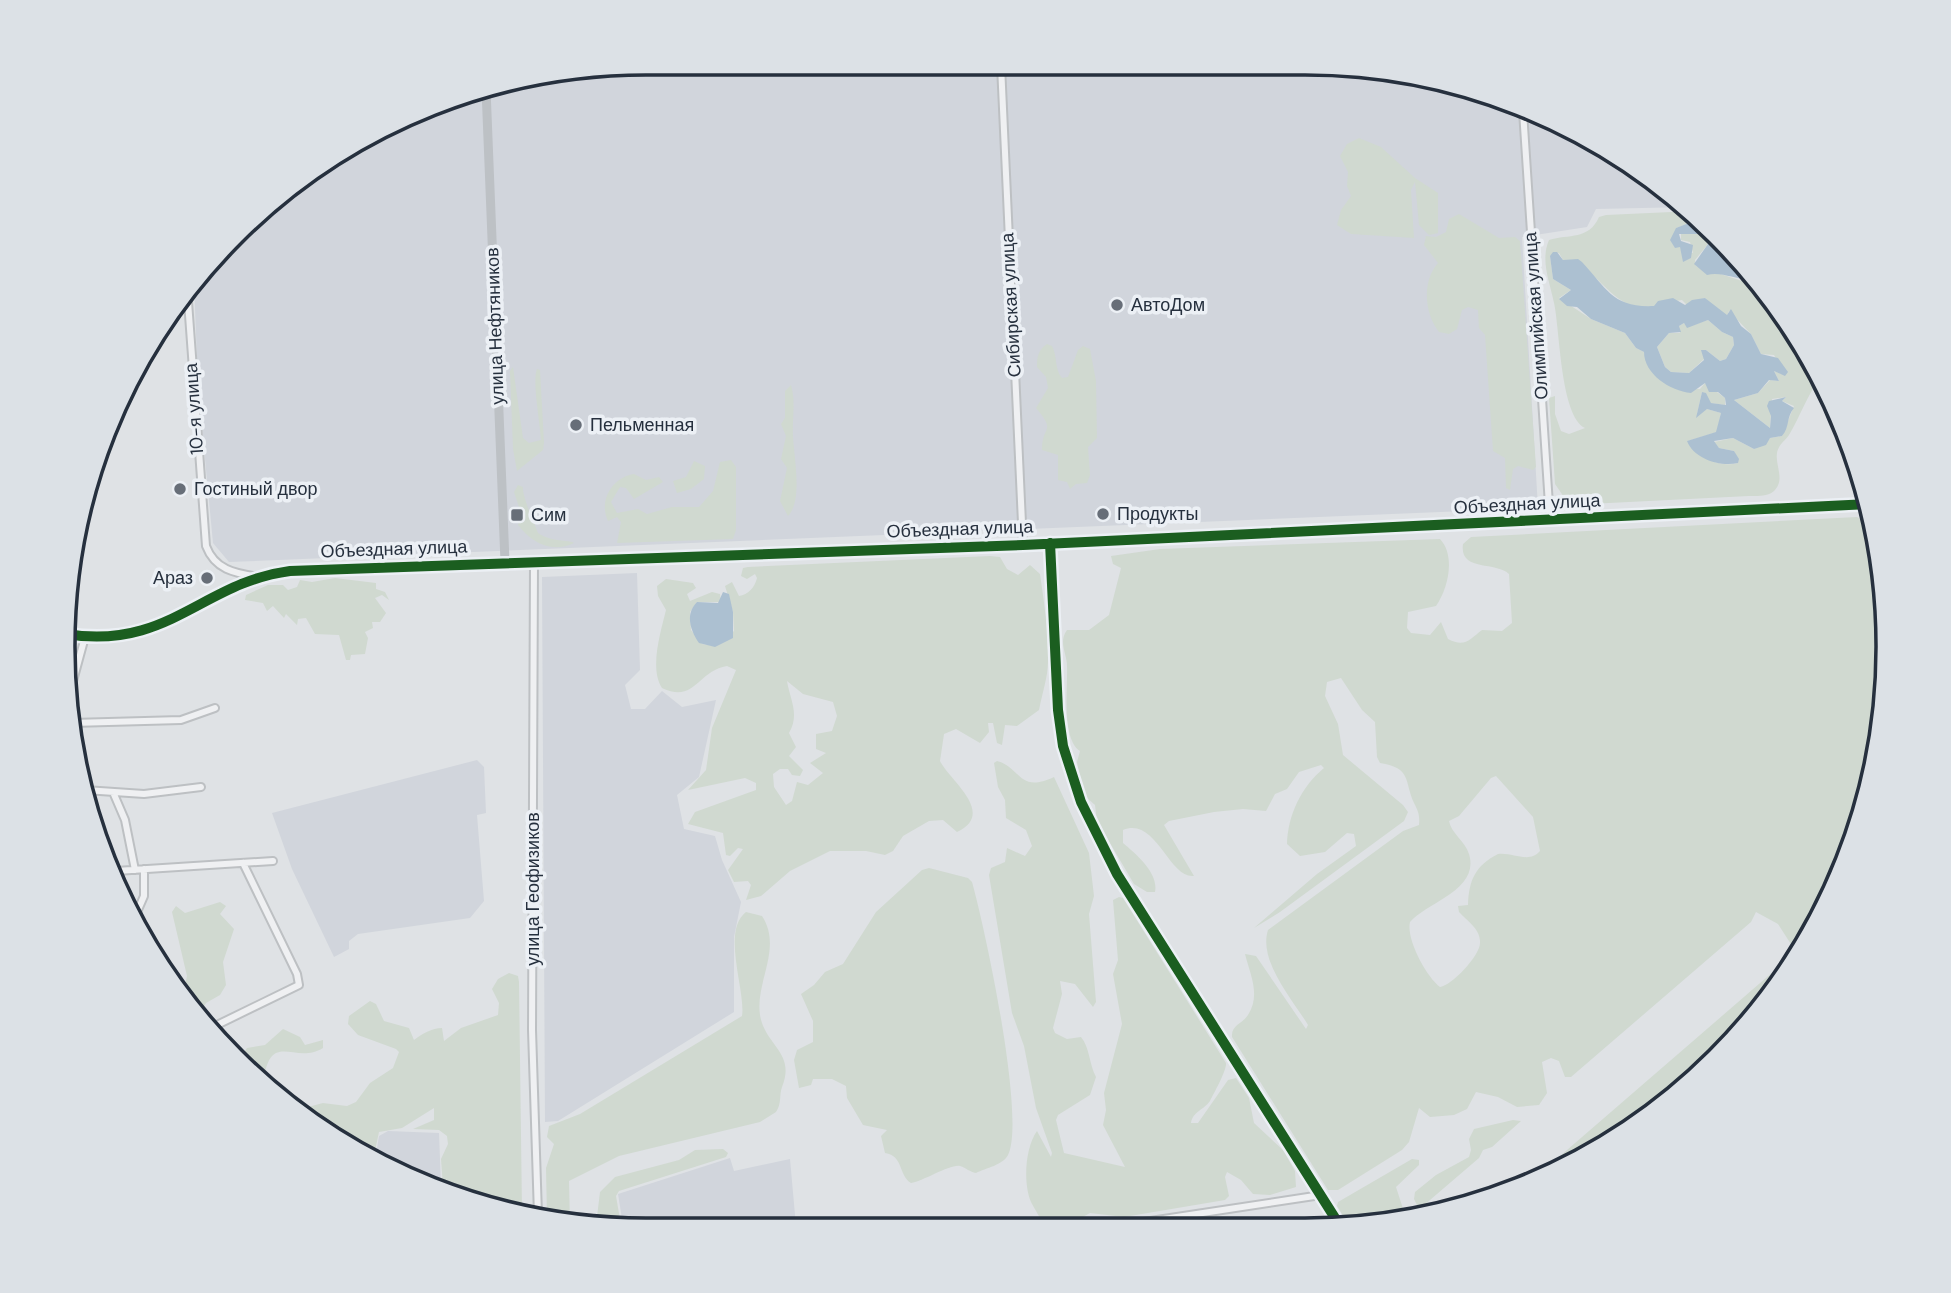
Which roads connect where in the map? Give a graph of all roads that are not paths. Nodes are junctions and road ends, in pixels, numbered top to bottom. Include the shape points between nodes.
1 (1001, 75) edge
2 (486, 99) edge
3 (1523, 119) edge
4 (188, 306) edge
5 (1857, 505) edge
6 (1550, 520) junction
7 (1050, 544) junction
8 (1023, 545) junction
9 (505, 562) junction
10 (534, 562) junction
11 (261, 577) junction
12 (75, 635) edge
13 (85, 637) junction
14 (76, 671) edge
15 (215, 708) dead end
16 (80, 723) edge
17 (201, 787) dead end
18 (94, 791) edge
19 (113, 792) junction
20 (273, 861) dead end
21 (243, 863) junction
22 (144, 869) junction
23 (135, 870) junction
24 (122, 871) edge
25 (139, 908) edge
26 (219, 1024) dead end
27 (1321, 1195) junction
28 (538, 1207) edge
29 (1335, 1217) edge
30 (1170, 1218) edge

1 - 8 street, Сибирская улица
2 - 9 street, улица Нефтяников
3 - 6 street, Олимпийская улица
4 - 11 street, 10-я улица via 206,546 223,568
5 - 6 street, Объездная улица
6 - 7 street, Объездная улица
7 - 8 street, Объездная улица
7 - 27 street via 1058,710 1063,746 1081,802 1117,874
8 - 10 street, Объездная улица
9 - 10 street, Объездная улица
9 - 11 street, Объездная улица via 290,570
10 - 28 street, улица Геофизиков via 532,1030
11 - 13 street, Объездная улица via 142,632
12 - 13 street, Объездная улица
13 - 14 street
15 - 16 street via 181,720
17 - 19 street via 162,793
18 - 19 street
19 - 23 street via 125,821
20 - 21 street
21 - 22 street
21 - 26 street via 298,974 299,985
22 - 23 street
22 - 25 street via 145,896
23 - 24 street
27 - 29 street
27 - 30 street

